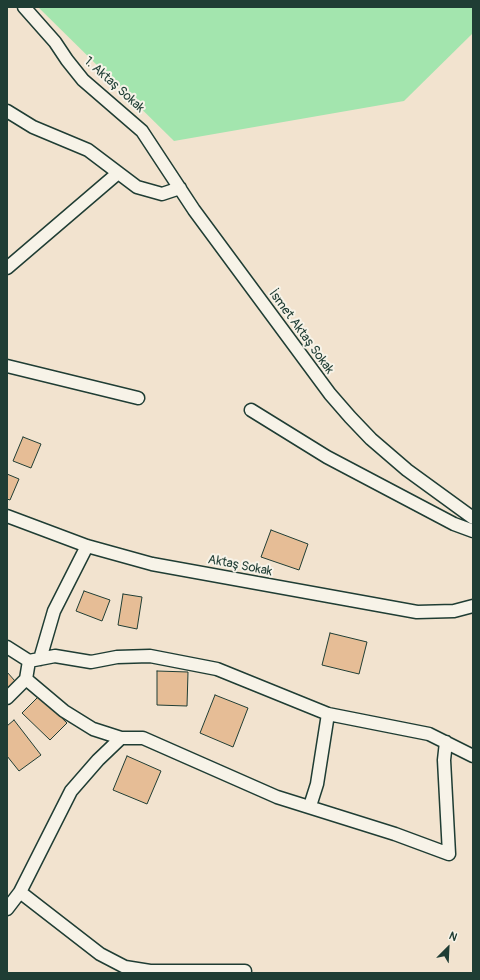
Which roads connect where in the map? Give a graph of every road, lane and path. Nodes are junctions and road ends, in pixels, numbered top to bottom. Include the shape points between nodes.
1 (24, 7) edge
2 (7, 111) edge
3 (118, 173) junction
4 (180, 188) junction
5 (7, 268) edge
6 (7, 366) edge
7 (138, 398) dead end
8 (251, 410) dead end
9 (7, 516) edge
10 (473, 518) edge
11 (473, 531) edge
12 (87, 546) junction
13 (473, 606) edge
14 (7, 647) edge
15 (34, 660) junction
16 (26, 680) junction
17 (7, 698) edge
18 (328, 714) junction
19 (121, 738) junction
20 (446, 742) junction
21 (473, 756) edge
22 (310, 806) junction
23 (20, 892) junction
24 (7, 909) edge
25 (245, 970) dead end

1 - 4 street, 1. Aktaş Sokak via 55,42 83,80 142,131
2 - 3 street via 33,127 88,150
3 - 4 street via 137,187 154,193 162,194
3 - 5 street
4 - 10 street, İsmet Aktaş Sokak via 321,382 350,417 407,470
6 - 7 street
8 - 11 street via 334,460 454,524
9 - 12 street, Aktaş Sokak
12 - 13 street, Aktaş Sokak via 152,564 417,612
12 - 15 street via 54,611
14 - 15 street
15 - 16 street
15 - 18 street via 55,656 91,662 117,657 150,656 217,669
16 - 17 street
16 - 19 street via 64,712 93,730
18 - 20 street via 429,734
18 - 22 street via 317,784
19 - 22 street via 143,738 277,797
19 - 23 street via 71,791
20 - 21 street
20 - 22 street via 444,760 449,854
23 - 24 street
23 - 25 street via 100,954 125,967 150,971

